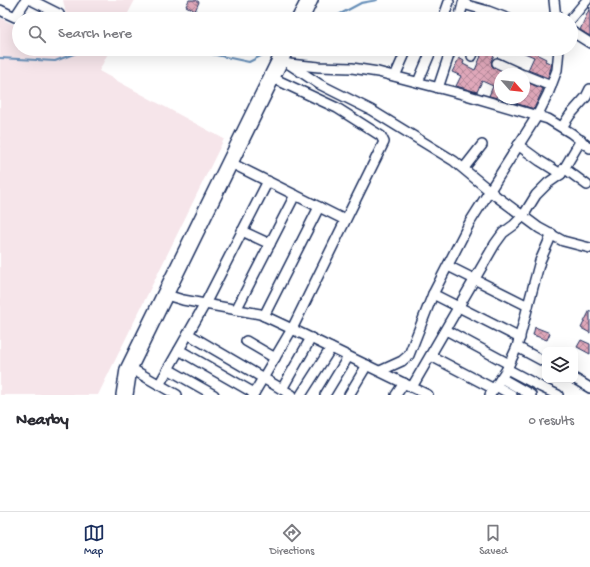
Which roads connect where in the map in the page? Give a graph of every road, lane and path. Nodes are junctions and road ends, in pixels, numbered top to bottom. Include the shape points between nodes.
1 (26, 0) edge
2 (31, 0) edge
3 (306, 0) edge
4 (313, 0) edge
5 (554, 0) edge
6 (586, 0) edge
7 (449, 2) dead end
8 (464, 2) edge
9 (0, 10) edge
10 (18, 12) edge
11 (55, 12) edge
12 (300, 12) edge
13 (307, 12) edge
14 (445, 12) edge
15 (461, 12) edge
16 (482, 12) edge
17 (556, 12) edge
18 (577, 12) edge
19 (12, 16) edge
20 (578, 35) edge
21 (590, 43) edge
22 (404, 56) edge
23 (429, 56) edge
24 (449, 56) edge
25 (558, 56) edge
26 (283, 58) edge
27 (497, 64) dead end
28 (506, 68) edge
29 (395, 76) junction
30 (530, 78) edge
31 (275, 79) junction
32 (418, 82) junction
33 (551, 86) junction
34 (438, 88) junction
35 (590, 89) edge
36 (537, 116) junction
37 (562, 127) junction
38 (581, 140) junction
39 (518, 144) junction
40 (482, 145) dead end
41 (590, 148) edge
42 (233, 164) junction
43 (464, 168) junction
44 (562, 171) junction
45 (268, 181) junction
46 (587, 185) dead end
47 (490, 190) junction
48 (295, 195) junction
49 (319, 207) junction
50 (523, 216) junction
51 (345, 220) junction
52 (242, 231) junction
53 (552, 234) junction
54 (270, 244) junction
55 (590, 248) edge
56 (448, 266) junction
57 (475, 280) junction
58 (165, 294) junction
59 (433, 294) junction
60 (205, 304) junction
61 (528, 306) junction
62 (460, 307) junction
63 (236, 310) junction
64 (264, 316) junction
65 (292, 328) junction
66 (446, 330) junction
67 (188, 334) junction
68 (311, 338) junction
69 (520, 338) junction
70 (246, 341) dead end
71 (517, 347) junction
72 (331, 348) junction
73 (179, 350) junction
74 (431, 356) junction
75 (348, 357) junction
76 (275, 358) junction
77 (542, 360) edge
78 (367, 365) junction
79 (508, 367) junction
80 (168, 368) junction
81 (132, 369) junction
82 (380, 371) junction
83 (263, 378) junction
84 (578, 381) edge
85 (159, 385) junction
86 (408, 385) junction
87 (495, 387) edge
88 (590, 388) edge
89 (282, 389) junction
90 (254, 394) edge
91 (423, 394) edge
92 (120, 395) edge
93 (128, 395) edge
94 (177, 395) edge
95 (214, 395) edge
96 (292, 395) edge
97 (301, 395) edge
98 (325, 395) edge
99 (349, 395) edge
100 (396, 395) edge
101 (512, 395) edge
102 (531, 395) edge
103 (558, 395) edge

1 - 10 street
2 - 11 street
3 - 12 street
4 - 13 street
5 - 17 street
6 - 18 street
7 - 14 street
8 - 15 street
8 - 16 street
9 - 19 street
20 - 21 street
22 - 29 street
23 - 32 street
24 - 34 street
25 - 33 street via 557,70
26 - 29 street via 319,67 352,68
26 - 31 street
26 - 43 street via 319,84 371,110
26 - 58 street
27 - 28 street
29 - 32 street
30 - 33 street
31 - 42 street
31 - 51 street via 337,108 383,139 380,152
32 - 34 street
33 - 36 street
34 - 36 street
35 - 37 street
36 - 37 street
36 - 39 street
37 - 38 street
38 - 41 street
38 - 44 street
39 - 44 street via 540,161
39 - 47 street
40 - 43 street
42 - 45 street
42 - 58 street
43 - 47 street
44 - 46 street
44 - 50 street via 536,195
45 - 48 street
45 - 52 street
47 - 50 street
47 - 56 street via 470,222
48 - 49 street
48 - 54 street
49 - 51 street
49 - 64 street
50 - 53 street
50 - 57 street via 495,244
51 - 65 street
52 - 54 street
52 - 60 street
53 - 55 street via 563,241
53 - 61 street via 540,261
54 - 63 street
56 - 57 street
56 - 59 street
57 - 61 street
57 - 62 street
58 - 60 street
58 - 81 street
58 - 92 street via 125,369
59 - 62 street
59 - 82 street via 408,356
60 - 63 street
60 - 67 street
61 - 69 street
62 - 66 street
62 - 69 street
63 - 64 street
64 - 65 street
65 - 68 street
65 - 76 street
66 - 74 street
66 - 79 street
67 - 73 street
67 - 83 street
68 - 72 street
68 - 89 street
69 - 71 street
70 - 76 street
71 - 77 street
71 - 79 street
72 - 75 street
72 - 97 street
73 - 80 street
73 - 90 street
74 - 86 street
74 - 87 street
75 - 78 street
75 - 98 street
76 - 83 street
78 - 82 street
78 - 99 street
79 - 87 street
79 - 103 street
80 - 85 street
80 - 95 street
81 - 85 street
81 - 93 street
82 - 86 street
83 - 89 street
83 - 90 street
84 - 88 street
85 - 94 street
86 - 91 street
86 - 100 street
87 - 101 street
87 - 102 street
89 - 96 street

